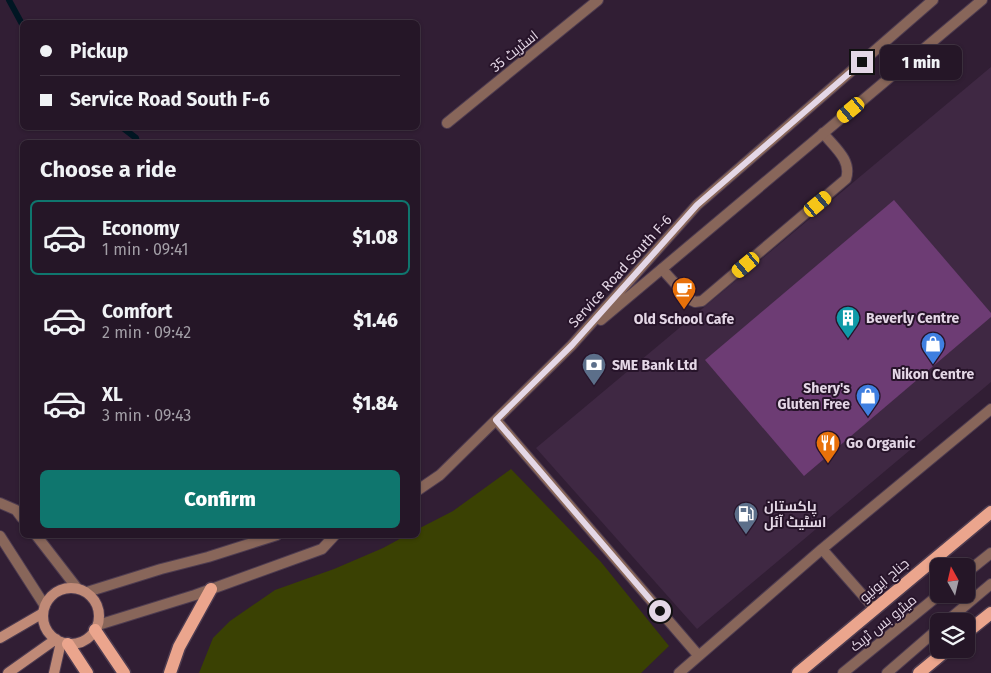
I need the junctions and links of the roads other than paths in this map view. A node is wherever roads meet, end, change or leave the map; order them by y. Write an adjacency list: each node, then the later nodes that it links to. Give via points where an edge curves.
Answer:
1 (598, 0): 4 (street, اسٹریٹ 35)
2 (933, 0): 7 (street, Service Road South F-6, via 697,205)
3 (982, 0): 5 (street, Service Road South F-6)
4 (447, 123)
5 (823, 133): 6 (street, Service Road South F-6); 6 (street, via 846,161 849,171 846,179 710,295 702,301 689,299)
6 (662, 269): 7 (street, Service Road South F-6)
7 (572, 345): 9 (street)
8 (991, 409): 18 (street)
9 (496, 420): 10 (street, via 440,475); 34 (street)
10 (420, 489)
11 (0, 503): 13 (street)
12 (991, 512): 25 (main road, جناح ایونیو)
13 (20, 515)
14 (0, 536): 26 (street)
15 (39, 538): 23 (street)
16 (268, 538): 23 (street)
17 (332, 538): 22 (street, via 322,549)
18 (822, 549): 25 (street); 34 (street)
19 (991, 553): 20 (street)
20 (975, 566)
21 (991, 584): 27 (street)
22 (212, 589): 30 (street); 40 (main road, via 179,647)
23 (82, 590): 26 (main road, via 67,588 58,591); 30 (main road, via 95,601 99,613)
24 (930, 602): 43 (street, میٹرو بس ٹریک)
25 (874, 608): 42 (main road, جناح ایونیو)
26 (44, 609): 32 (main road); 33 (main road, via 46,628)
27 (957, 613)
28 (991, 613): 29 (main road)
29 (975, 626)
30 (96, 628): 33 (main road, via 88,638 78,643); 39 (main road)
31 (930, 636): 44 (street)
32 (0, 638)
33 (62, 642): 36 (main road); 37 (main road); 38 (main road)
34 (698, 655): 41 (street)
35 (937, 658): 45 (main road)
36 (8, 673)
37 (54, 673)
38 (87, 673)
39 (124, 673)
40 (170, 673)
41 (679, 673)
42 (798, 673)
43 (843, 673)
44 (887, 673)
45 (919, 673)

